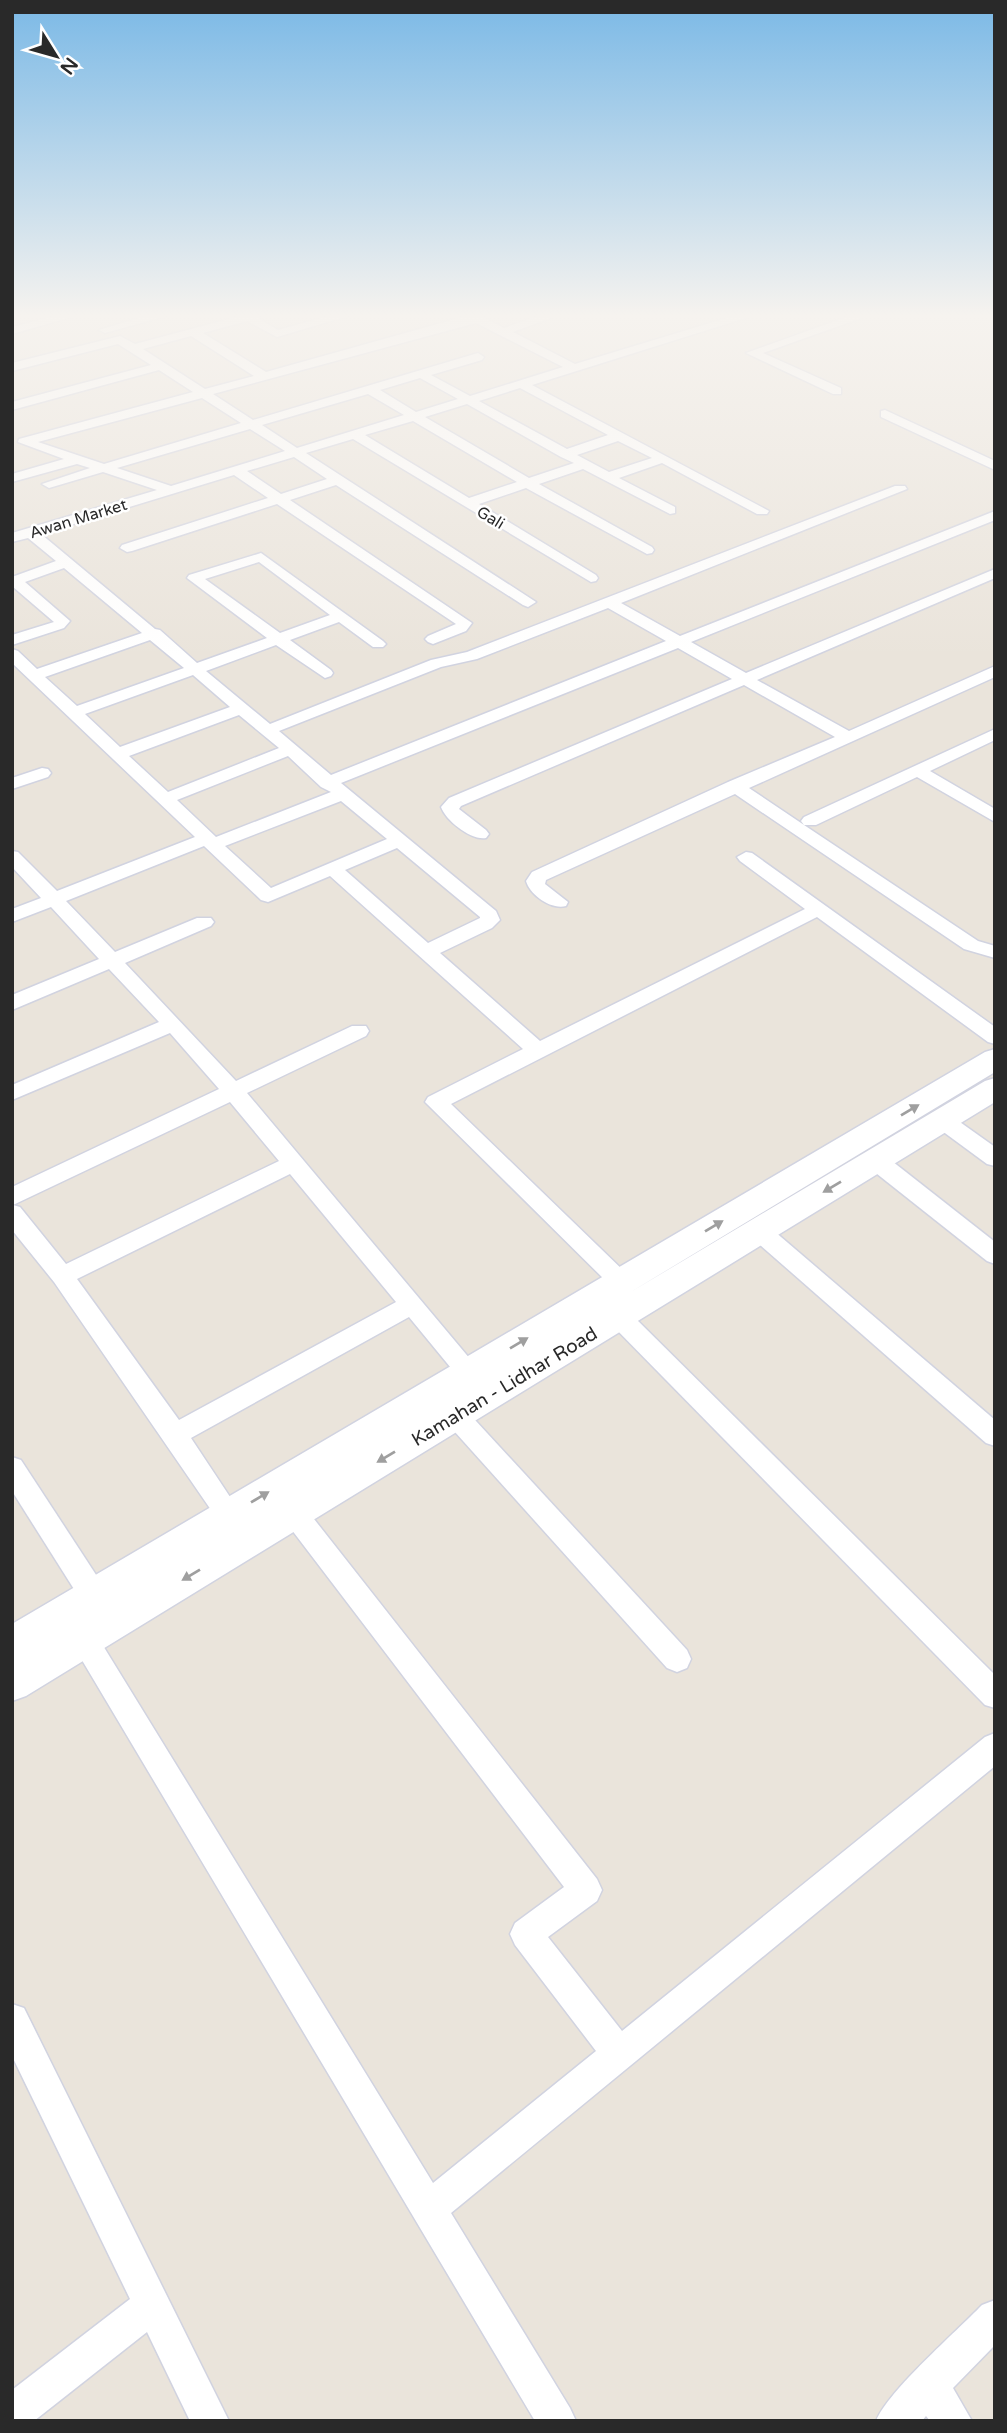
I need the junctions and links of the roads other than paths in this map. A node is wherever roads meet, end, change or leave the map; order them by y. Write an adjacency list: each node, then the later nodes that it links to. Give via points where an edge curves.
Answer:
1 (59, 430): 11 (street)
2 (236, 430): 18 (street)
3 (259, 430): 12 (street)
4 (368, 430): 9 (street, Awan Market)
5 (437, 430): 24 (street)
6 (521, 430): 13 (street)
7 (607, 430): 10 (street)
8 (918, 430): 17 (street)
9 (354, 434): 12 (street, Awan Market); 28 (street, Gali)
10 (619, 436): 13 (street); 14 (street)
11 (18, 440): 15 (street)
12 (295, 452): 19 (street, Awan Market); 22 (street)
13 (566, 454): 16 (street)
14 (662, 458): 20 (street); 30 (street)
15 (79, 459): 18 (street); 21 (street)
16 (585, 464): 20 (street); 24 (street)
17 (995, 466)
18 (103, 468): 23 (street); 26 (street)
19 (236, 470): 26 (street, Awan Market); 27 (street)
20 (608, 477): 29 (street)
21 (12, 478)
22 (337, 480): 27 (street); 40 (street)
23 (49, 484)
24 (528, 484): 28 (street); 35 (street)
25 (900, 489): 41 (street)
26 (171, 490): 32 (street, Awan Market)
27 (277, 498): 34 (street); 44 (street, via 464,623)
28 (469, 503): 38 (street, Gali)
29 (670, 510)
30 (762, 511)
31 (995, 515): 47 (street)
32 (30, 532): 33 (street, Awan Market); 36 (street)
33 (12, 538)
34 (127, 548)
35 (647, 550)
36 (67, 562): 39 (street); 43 (street)
37 (995, 573): 54 (street)
38 (591, 578)
39 (13, 580): 45 (street, via 62,621)
40 (528, 602)
41 (608, 602): 47 (street); 57 (street)
42 (342, 616): 46 (street); 46 (street, via 261,557 194,578); 48 (street)
43 (155, 633): 50 (street); 52 (street)
44 (433, 639)
45 (12, 640)
46 (276, 640): 50 (street); 53 (street)
47 (678, 642): 54 (street); 64 (street)
48 (379, 644)
49 (12, 654): 52 (street)
50 (194, 669): 55 (street); 56 (street)
51 (995, 671): 59 (street)
52 (25, 673): 56 (street)
53 (325, 673)
54 (745, 678): 59 (street); 71 (street, via 455,802 451,811)
55 (243, 708): 57 (street); 61 (street)
56 (74, 713): 61 (street)
57 (268, 730): 60 (street)
58 (995, 734): 62 (street)
59 (846, 736): 66 (street)
60 (289, 750): 64 (street); 68 (street)
61 (118, 754): 68 (street)
62 (918, 771): 69 (street); 70 (street)
63 (42, 773): 65 (street)
64 (327, 783): 67 (street)
65 (12, 784)
66 (734, 786): 79 (street, via 534,881); 85 (street, via 971,945)
67 (343, 794): 72 (street); 73 (street)
68 (165, 799): 72 (street)
69 (995, 817)
70 (810, 821)
71 (480, 834)
72 (210, 841): 77 (street); 78 (street)
73 (399, 841): 76 (street); 84 (street, via 489,915 490,920)
74 (12, 856): 78 (street)
75 (746, 857): 81 (street)
76 (333, 869): 77 (street); 84 (street)
77 (268, 896): 80 (street)
78 (52, 901): 82 (street); 86 (street)
79 (559, 902)
80 (250, 905)
81 (818, 909): 90 (street); 91 (street)
82 (12, 916)
83 (204, 922): 86 (street)
84 (426, 952): 91 (street)
85 (995, 952)
86 (113, 960): 87 (street); 88 (street)
87 (12, 1003)
88 (173, 1024): 94 (street); 95 (street)
89 (359, 1031): 94 (street)
90 (995, 1037)
91 (538, 1051): 105 (street, via 436,1102)
92 (995, 1059): 105 (main road, Kamahan - Lidhar Road, one-way to 92)
93 (995, 1088): 96 (main road, Kamahan - Lidhar Road)
94 (233, 1091): 99 (street); 100 (street)
95 (12, 1093)
96 (942, 1120): 97 (street); 98 (main road, Kamahan - Lidhar Road)
97 (995, 1158)
98 (875, 1160): 102 (main road, Kamahan - Lidhar Road, one-way to 102); 103 (street)
99 (294, 1163): 104 (street); 106 (street)
100 (12, 1197)
101 (12, 1213): 104 (street)
102 (759, 1231): 107 (main road, Kamahan - Lidhar Road); 111 (street)
103 (995, 1255)
104 (62, 1276): 110 (street)
105 (621, 1282): 108 (main road, Kamahan - Lidhar Road, one-way to 105)
106 (412, 1304): 108 (street); 110 (street)
107 (618, 1316): 109 (main road, Kamahan - Lidhar Road); 120 (street)
108 (469, 1372): 114 (main road, Kamahan - Lidhar Road, one-way to 108)
109 (455, 1415): 113 (main road, Kamahan - Lidhar Road, one-way to 113); 118 (street)
110 (175, 1435): 114 (street)
111 (995, 1435)
112 (12, 1468): 115 (street)
113 (294, 1513): 116 (main road, Kamahan - Lidhar Road, one-way to 116); 123 (street, via 586,1890 526,1934)
114 (229, 1516): 115 (main road, Kamahan - Lidhar Road)
115 (94, 1596): 117 (main road, Kamahan - Lidhar Road)
116 (84, 1640): 119 (main road, Kamahan - Lidhar Road); 124 (street)
117 (12, 1645)
118 (677, 1658)
119 (12, 1683)
120 (995, 1695)
121 (995, 1747): 123 (street)
122 (12, 2020): 125 (street)
123 (618, 2053): 124 (street)
124 (429, 2209): 130 (street)
125 (153, 2304): 128 (street); 129 (street)
126 (995, 2318): 127 (street)
127 (928, 2386): 131 (street); 132 (street)
128 (12, 2414)
129 (210, 2421)
130 (557, 2421)
131 (895, 2421)
132 (953, 2421)

